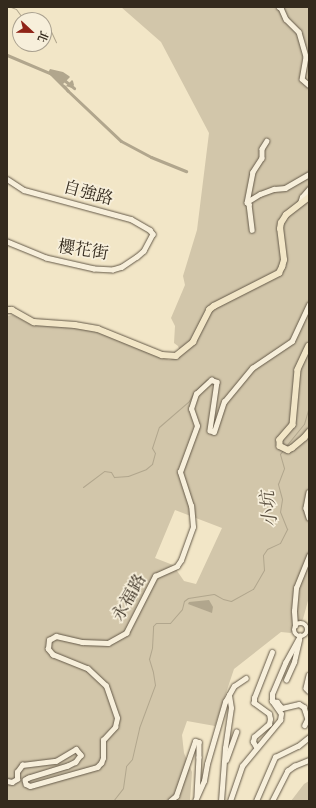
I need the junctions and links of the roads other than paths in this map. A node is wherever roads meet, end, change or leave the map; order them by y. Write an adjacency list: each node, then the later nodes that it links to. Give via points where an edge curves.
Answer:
1 (279, 7): 2 (street, via 286,19 299,32 306,57 302,79)
2 (309, 85)
3 (267, 141): 8 (street, via 262,149 262,158 253,172)
4 (309, 174): 8 (street, via 285,188 260,194)
5 (7, 179): 12 (street, 自強路, via 24,190 131,219 153,234)
6 (309, 189): 9 (street)
7 (309, 197): 9 (main road)
8 (247, 202): 10 (street)
9 (300, 203): 14 (main road, via 281,223 284,260 279,273 209,310 193,342 176,356 162,355 98,329 34,322 12,310)
10 (252, 230)
11 (7, 242): 12 (street, 櫻花街, via 46,259 104,270 113,270 130,263 144,251)
12 (148, 243)
13 (309, 305): 39 (street, 永福路, via 292,341 252,368 224,402 214,432 210,430 216,382 211,380 196,394 191,408 197,426 180,472 192,511 193,527 181,560 177,566 155,576 126,633 108,643 82,642 56,636 49,640 48,649 53,655 88,669 106,686 117,718 115,727 103,740 101,763 97,767 30,786 26,784 29,778 76,762 82,755 76,749 56,761 22,765 17,772 17,780)
14 (7, 310)
15 (309, 346): 17 (main road, via 298,370 293,424 280,440 280,446 288,450)
16 (309, 432): 17 (main road)
17 (307, 440)
18 (309, 492): 19 (street, via 306,508)
19 (309, 518)
20 (309, 555): 21 (street, via 296,588)
21 (294, 611): 22 (street); 23 (street)
22 (301, 623): 23 (street); 24 (street, via 305,624)
23 (295, 626): 25 (street, via 294,630)
24 (308, 630): 25 (street)
25 (298, 635): 29 (street, via 294,662); 32 (street)
26 (272, 652): 36 (street, via 254,698 254,703 269,714 270,719 269,724 254,737)
27 (309, 675): 30 (street, via 306,688)
28 (246, 678): 31 (street, via 234,686)
29 (286, 680)
30 (309, 691)
31 (229, 696): 38 (street, via 232,708 224,748); 40 (street, via 224,702 204,781)
32 (272, 701): 33 (street, via 277,702 282,708 299,704 304,707 308,718); 36 (street, via 281,714 280,720)
33 (305, 725)
34 (236, 732): 38 (street)
35 (309, 737): 45 (street, via 298,746 275,757)
36 (256, 747): 44 (street, via 242,766)
37 (309, 760): 46 (street, via 287,771)
38 (225, 761): 43 (street)
39 (7, 781)
40 (197, 796): 41 (street, via 199,742 195,741 176,796); 42 (street)
41 (170, 801)
42 (195, 801)
43 (221, 801)
44 (230, 801)
45 (256, 801)
46 (272, 801)

